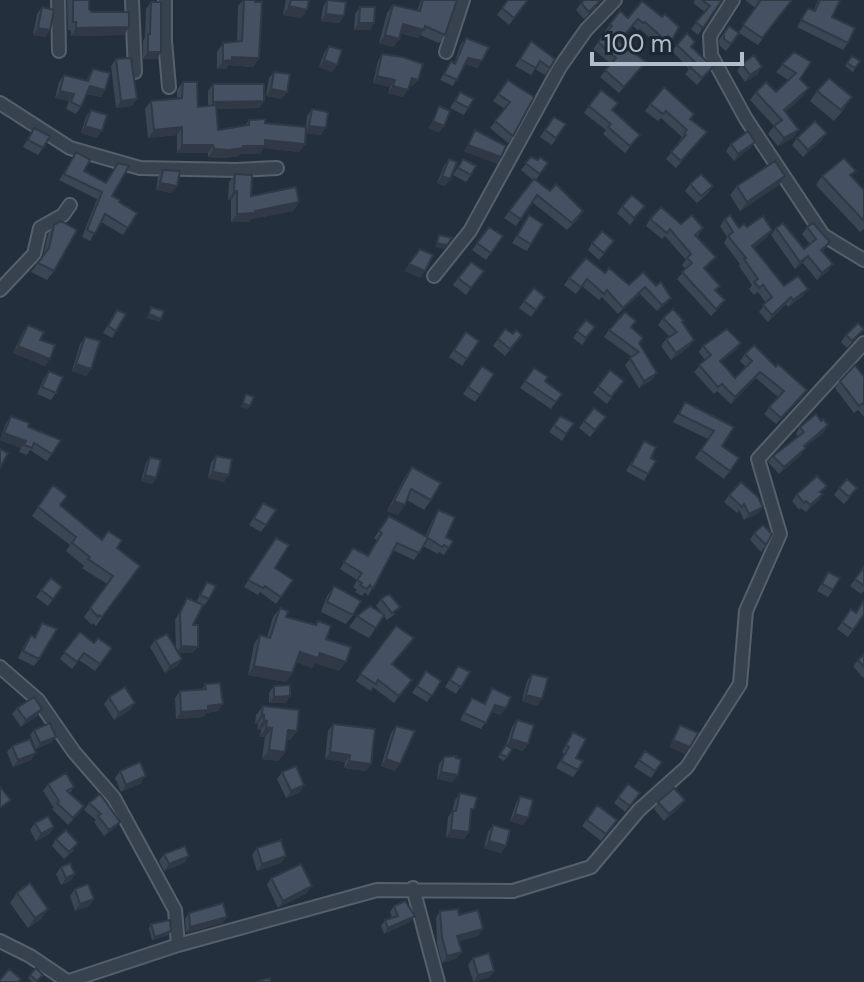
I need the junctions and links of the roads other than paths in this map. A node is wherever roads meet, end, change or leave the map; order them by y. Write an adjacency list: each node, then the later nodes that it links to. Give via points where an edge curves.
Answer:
1 (58, 0): 7 (street)
2 (132, 0): 9 (street)
3 (165, 0): 10 (street)
4 (463, 0): 8 (street)
5 (615, 0): 15 (street, via 560,67 470,231)
6 (733, 0): 14 (street, via 710,36 711,55 746,119 823,235)
7 (59, 51)
8 (446, 52)
9 (135, 72)
10 (169, 87)
11 (0, 103): 12 (street, via 70,148 140,168)
12 (277, 168)
13 (70, 205): 16 (street, via 40,228 34,254)
14 (864, 260)
15 (434, 276)
16 (0, 290)
17 (864, 343): 19 (street, via 758,459 780,534 746,611 740,684 687,767 639,810 591,867 513,891)
18 (0, 667): 21 (street, via 38,700 114,798 175,910)
19 (413, 888): 21 (street, via 377,890); 23 (street)
20 (0, 941): 22 (street)
21 (178, 945): 22 (street)
22 (66, 982)
23 (438, 982)

